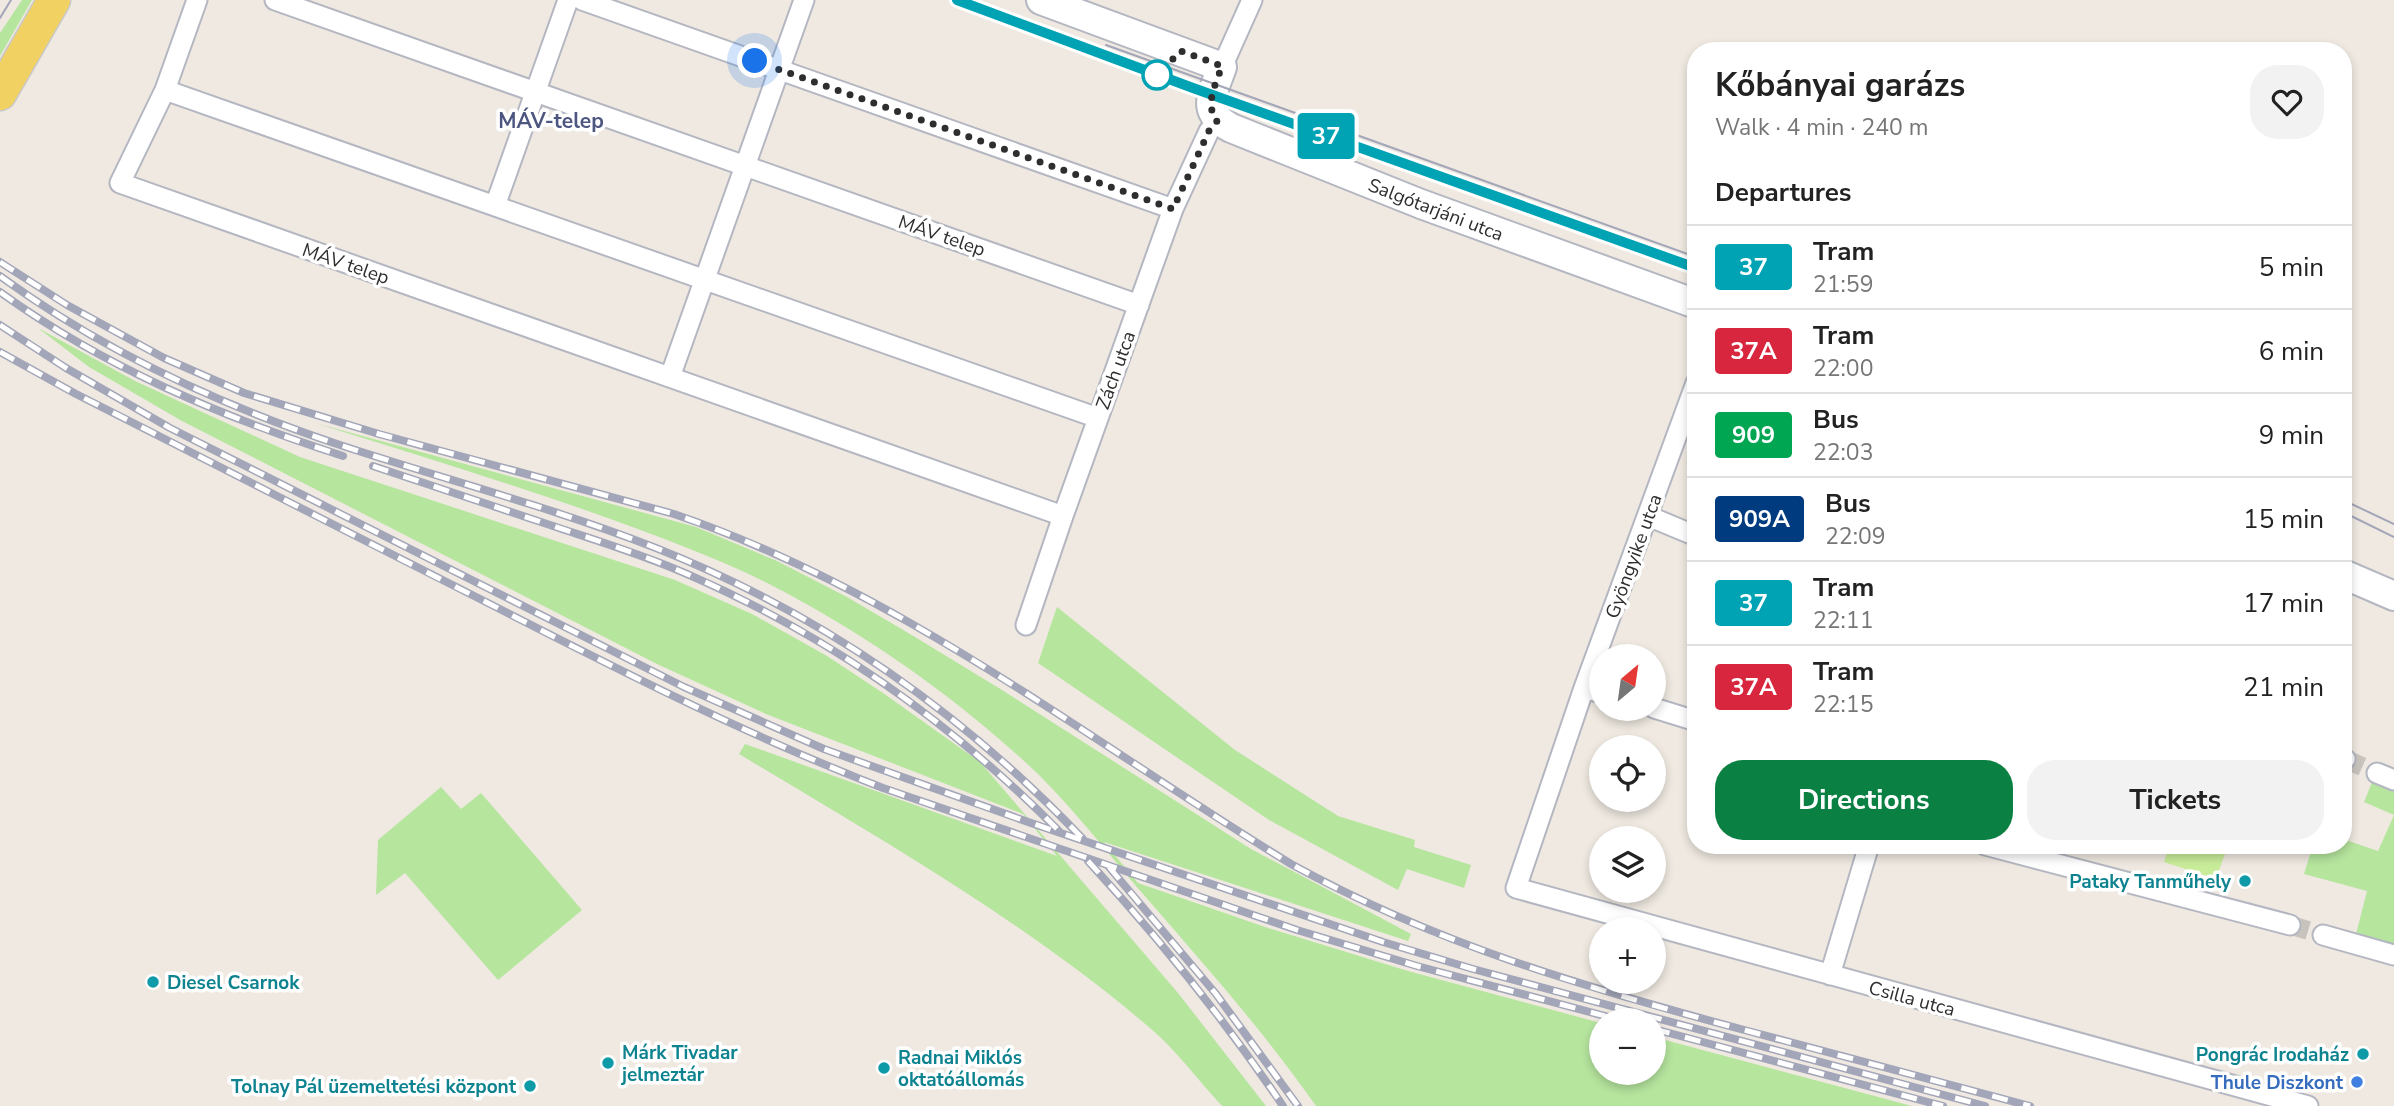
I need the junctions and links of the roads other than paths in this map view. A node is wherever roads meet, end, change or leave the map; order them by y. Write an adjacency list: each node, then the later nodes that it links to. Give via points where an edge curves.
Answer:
1 (54, 0): 13 (main road)
2 (197, 0): 11 (street, MÁV telep)
3 (275, 0): 12 (street, MÁV telep)
4 (568, 0): 12 (street)
5 (582, 0): 10 (street)
6 (804, 0): 10 (street)
7 (1041, 0): 9 (street)
8 (1246, 3): 9 (street)
9 (1222, 66): 14 (street, via 1211,101)
10 (780, 70): 15 (street); 17 (street)
11 (165, 90): 16 (street); 21 (street, MÁV telep, via 120,183)
12 (536, 92): 15 (street, MÁV telep); 16 (street)
13 (0, 94)
14 (1217, 121): 17 (street, Zách utca); 19 (street, Salgótarjáni utca, via 1421,204)
15 (746, 166): 18 (street); 20 (street, MÁV telep)
16 (495, 206): 18 (street)
17 (1173, 209): 20 (street, Zách utca)
18 (705, 280): 21 (street); 23 (street)
19 (1687, 301)
20 (1139, 305): 23 (street, Zách utca)
21 (670, 377): 24 (street, MÁV telep)
22 (1687, 408): 25 (street, Gyöngyike utca)
23 (1098, 418): 24 (street, Zách utca)
24 (1063, 516): 29 (street, Zách utca)
25 (1648, 516): 26 (street); 30 (street, Gyöngyike utca)
26 (1687, 532)
27 (2352, 578): 28 (street)
28 (2394, 596)
29 (1026, 625)
30 (1607, 644)
31 (1589, 698): 36 (street, Gyöngyike utca)
32 (1666, 712): 33 (street)
33 (1687, 718)
34 (1866, 854): 40 (street)
35 (2019, 854): 37 (street)
36 (1516, 888): 40 (street, Csilla utca)
37 (2290, 925)
38 (2323, 934): 39 (street)
39 (2394, 955)
40 (1830, 975): 41 (street, Csilla utca)
41 (2308, 1106)

